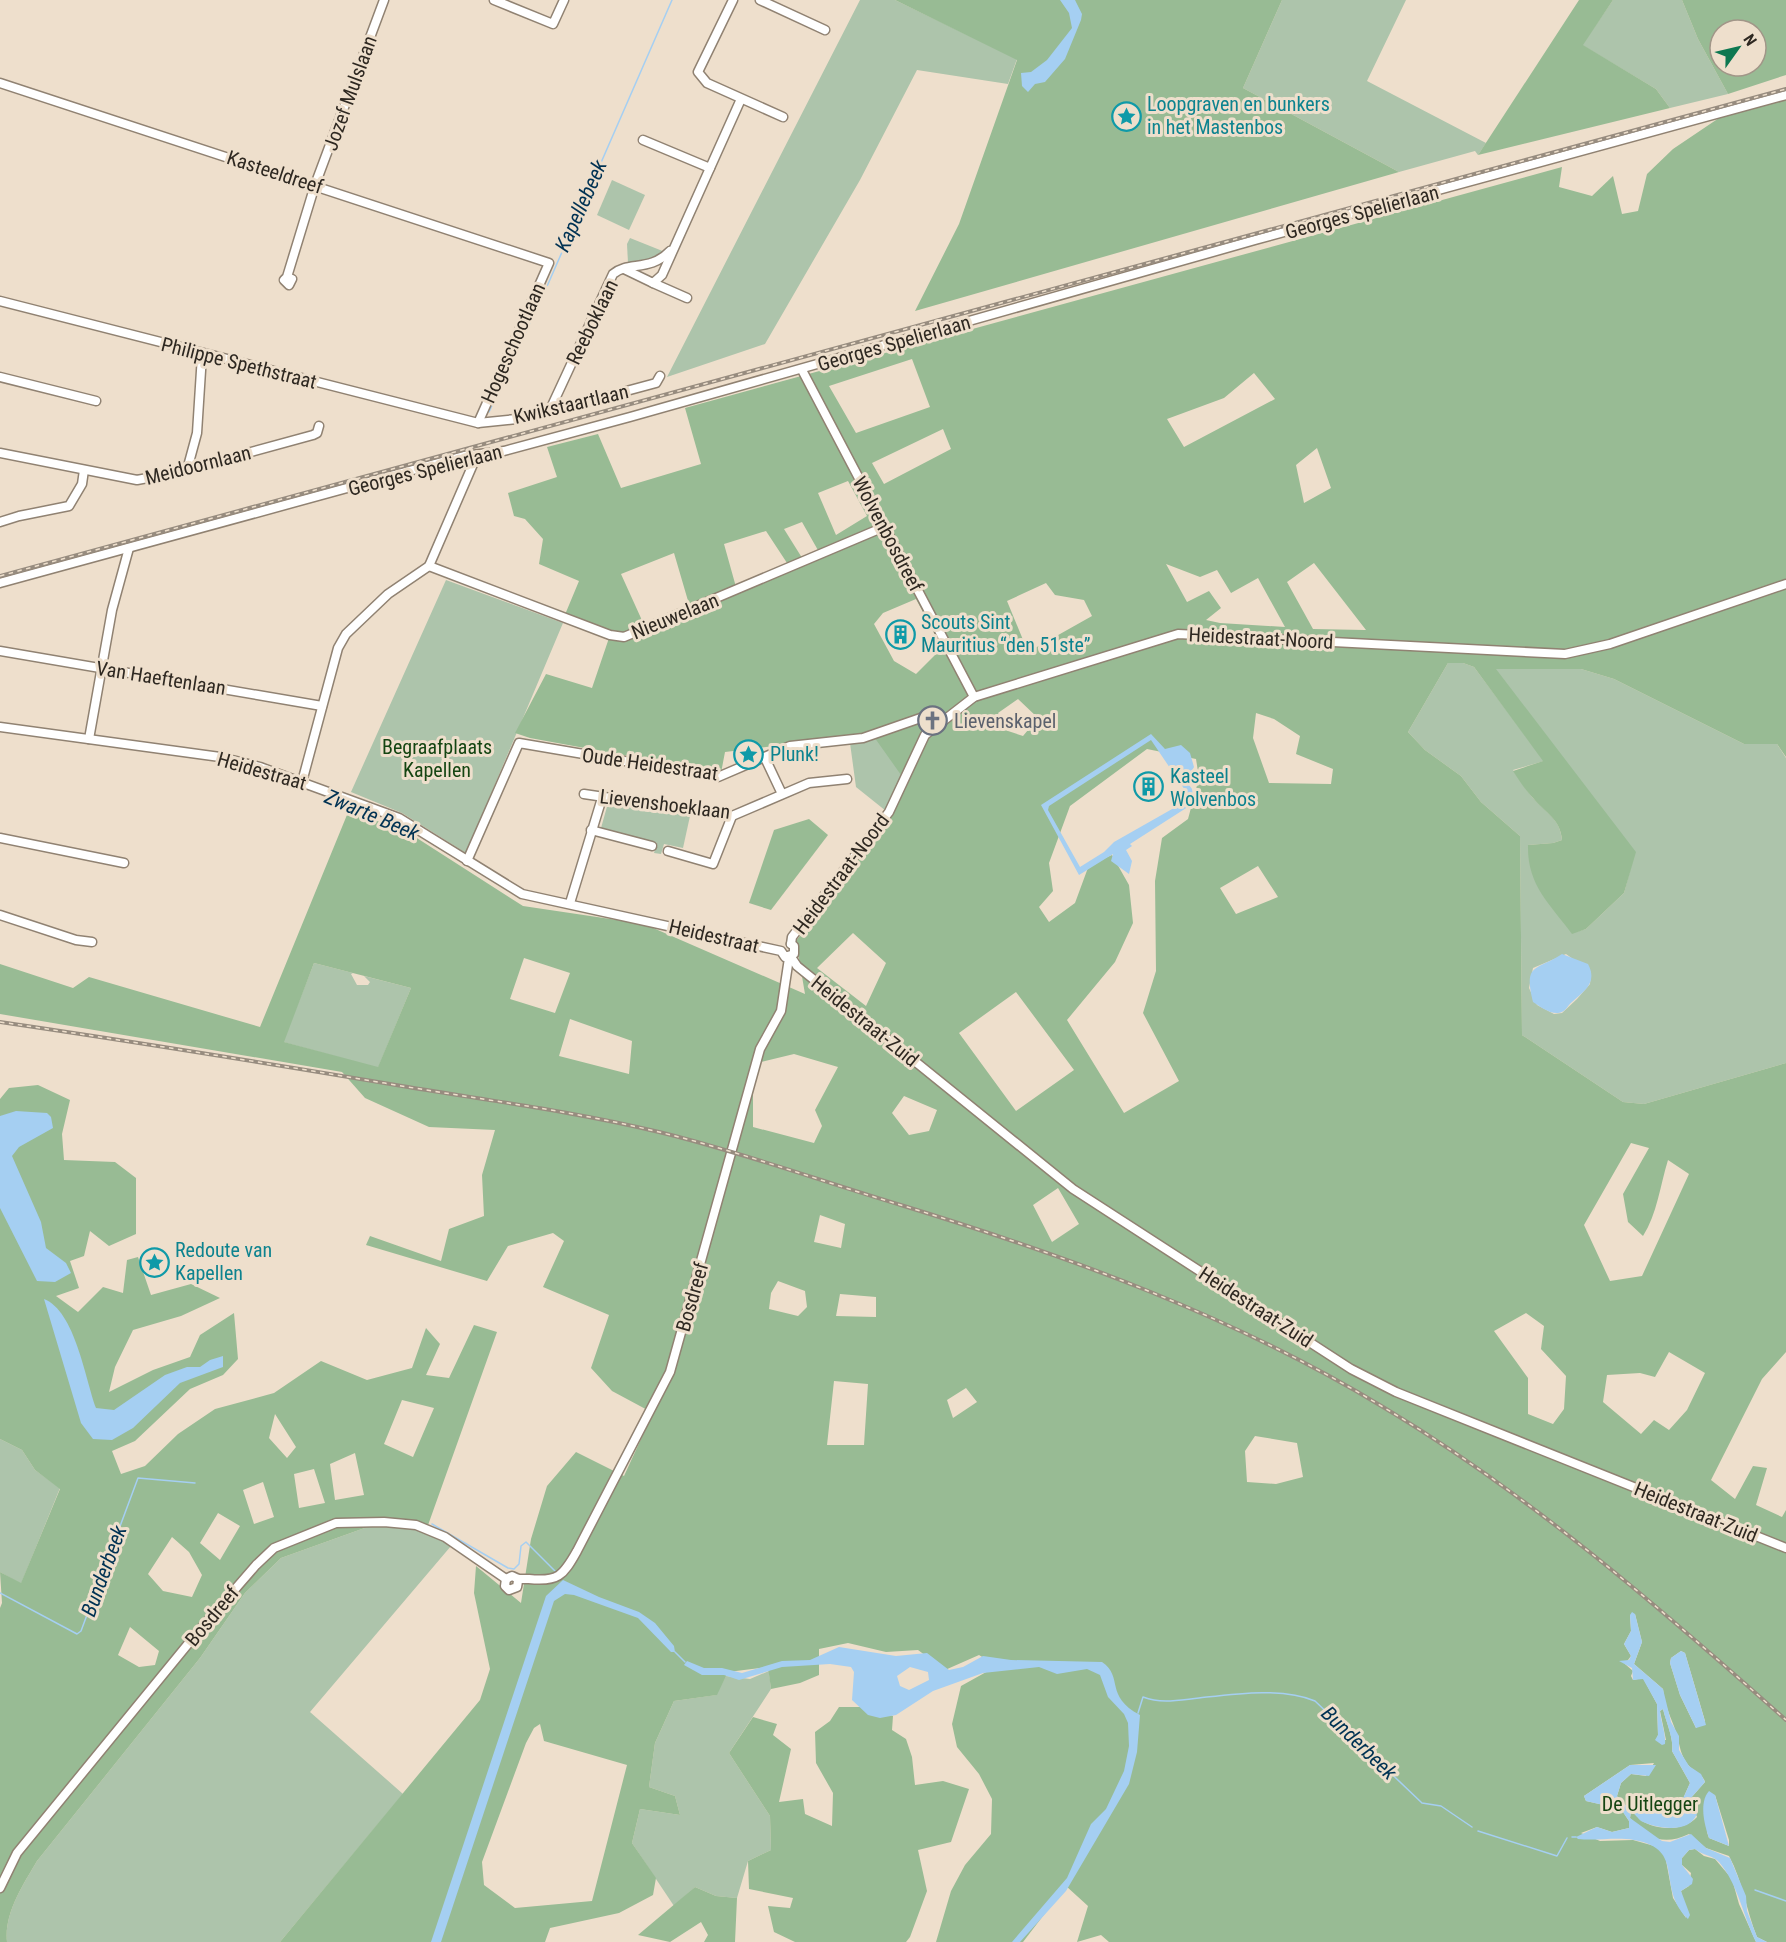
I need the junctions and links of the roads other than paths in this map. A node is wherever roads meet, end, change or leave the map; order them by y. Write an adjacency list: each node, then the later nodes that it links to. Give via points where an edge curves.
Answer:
1 (384, 0): 13 (street, Jozef Mulslaan)
2 (494, 0): 3 (street, via 553,24)
3 (564, 0)
4 (733, 0): 9 (street, via 698,72 707,83)
5 (760, 0): 6 (street)
6 (825, 30)
7 (0, 83): 13 (street, Kasteeldreef)
8 (1786, 95): 22 (street, Georges Spelierlaan, via 1255,240)
9 (741, 99): 10 (street); 12 (street, Reeboklaan)
10 (783, 117)
11 (642, 140): 12 (street)
12 (710, 168): 14 (street, Reeboklaan)
13 (315, 185): 15 (street, Kasteeldreef); 17 (street, Jozef Mulslaan)
14 (674, 247): 16 (street, Reeboklaan, via 662,260 649,266); 18 (street, Reeboklaan, via 662,275)
15 (549, 263): 27 (street, Hogeschootlaan)
16 (624, 269): 18 (street, Reeboklaan); 26 (street, Reeboklaan, via 614,274)
17 (287, 277)
18 (653, 283): 19 (street, Reeboklaan)
19 (687, 298)
20 (0, 301): 21 (street, Philippe Spethstraat)
21 (202, 355): 27 (street, Philippe Spethstraat); 32 (street, via 197,433)
22 (802, 370): 30 (street, Georges Spelierlaan); 34 (street, Wolvenbosdreef)
23 (660, 376): 26 (street, Kwikstaartlaan, via 656,383)
24 (0, 377): 25 (street)
25 (96, 402)
26 (549, 412): 27 (street, Kwikstaartlaan)
27 (478, 423)
28 (319, 426): 32 (street, Meidoornlaan, via 313,435)
29 (0, 453): 31 (street, Meidoornlaan)
30 (477, 455): 35 (street, Georges Spelierlaan); 36 (street)
31 (84, 470): 32 (street, Meidoornlaan, via 137,480); 33 (street, via 82,483 69,506)
32 (187, 470)
33 (0, 522)
34 (884, 527): 36 (street, Nieuwelaan, via 624,637); 41 (street, Wolvenbosdreef)
35 (129, 548): 37 (street, Georges Spelierlaan); 40 (street, via 112,610)
36 (429, 566): 42 (street, via 387,594 346,634 338,648)
37 (0, 583)
38 (1786, 584): 41 (street, Heidestraat-Noord, via 1610,644 1565,654 1178,634)
39 (0, 651): 40 (street, Van Haeftenlaan)
40 (102, 669): 42 (street, Van Haeftenlaan); 45 (street)
41 (974, 698): 62 (street, Heidestraat-Noord, via 925,735 889,812)
42 (322, 706): 48 (street)
43 (935, 713): 46 (street, Oude Heidestraat, via 863,738 790,747)
44 (0, 726): 45 (street, Heidestraat)
45 (89, 738): 48 (street, Heidestraat, via 220,757)
46 (765, 758): 50 (street); 57 (street, Oude Heidestraat, via 718,777 519,743)
47 (848, 779): 50 (street, Lievenshoeklaan, via 809,783)
48 (302, 782): 57 (street, Heidestraat, via 399,818)
49 (584, 794): 51 (street, Lievenshoeklaan)
50 (782, 794): 52 (street, Lievenshoeklaan)
51 (602, 798): 52 (street, Lievenshoeklaan); 53 (street)
52 (732, 816): 56 (street, via 713,864)
53 (591, 830): 55 (street); 59 (street)
54 (0, 838): 58 (street)
55 (652, 846)
56 (668, 851)
57 (467, 861): 59 (street, Heidestraat, via 522,894)
58 (124, 863)
59 (570, 903): 63 (street, Heidestraat)
60 (0, 915): 61 (street)
61 (92, 942)
62 (790, 944): 63 (street, Heidestraat); 64 (street, via 795,950)
63 (781, 951): 64 (street, Heidestraat)
64 (790, 958): 65 (street, Heidestraat-Zuid, via 1073,1189 1351,1369 1396,1392); 66 (street, Bosdreef, via 781,1011 760,1049 665,1385 571,1563 557,1578 518,1581 515,1589 509,1590 506,1579 446,1537 416,1525 384,1522 336,1523 274,1548 197,1633 17,1853)
65 (1786, 1548)
66 (0, 1887)

